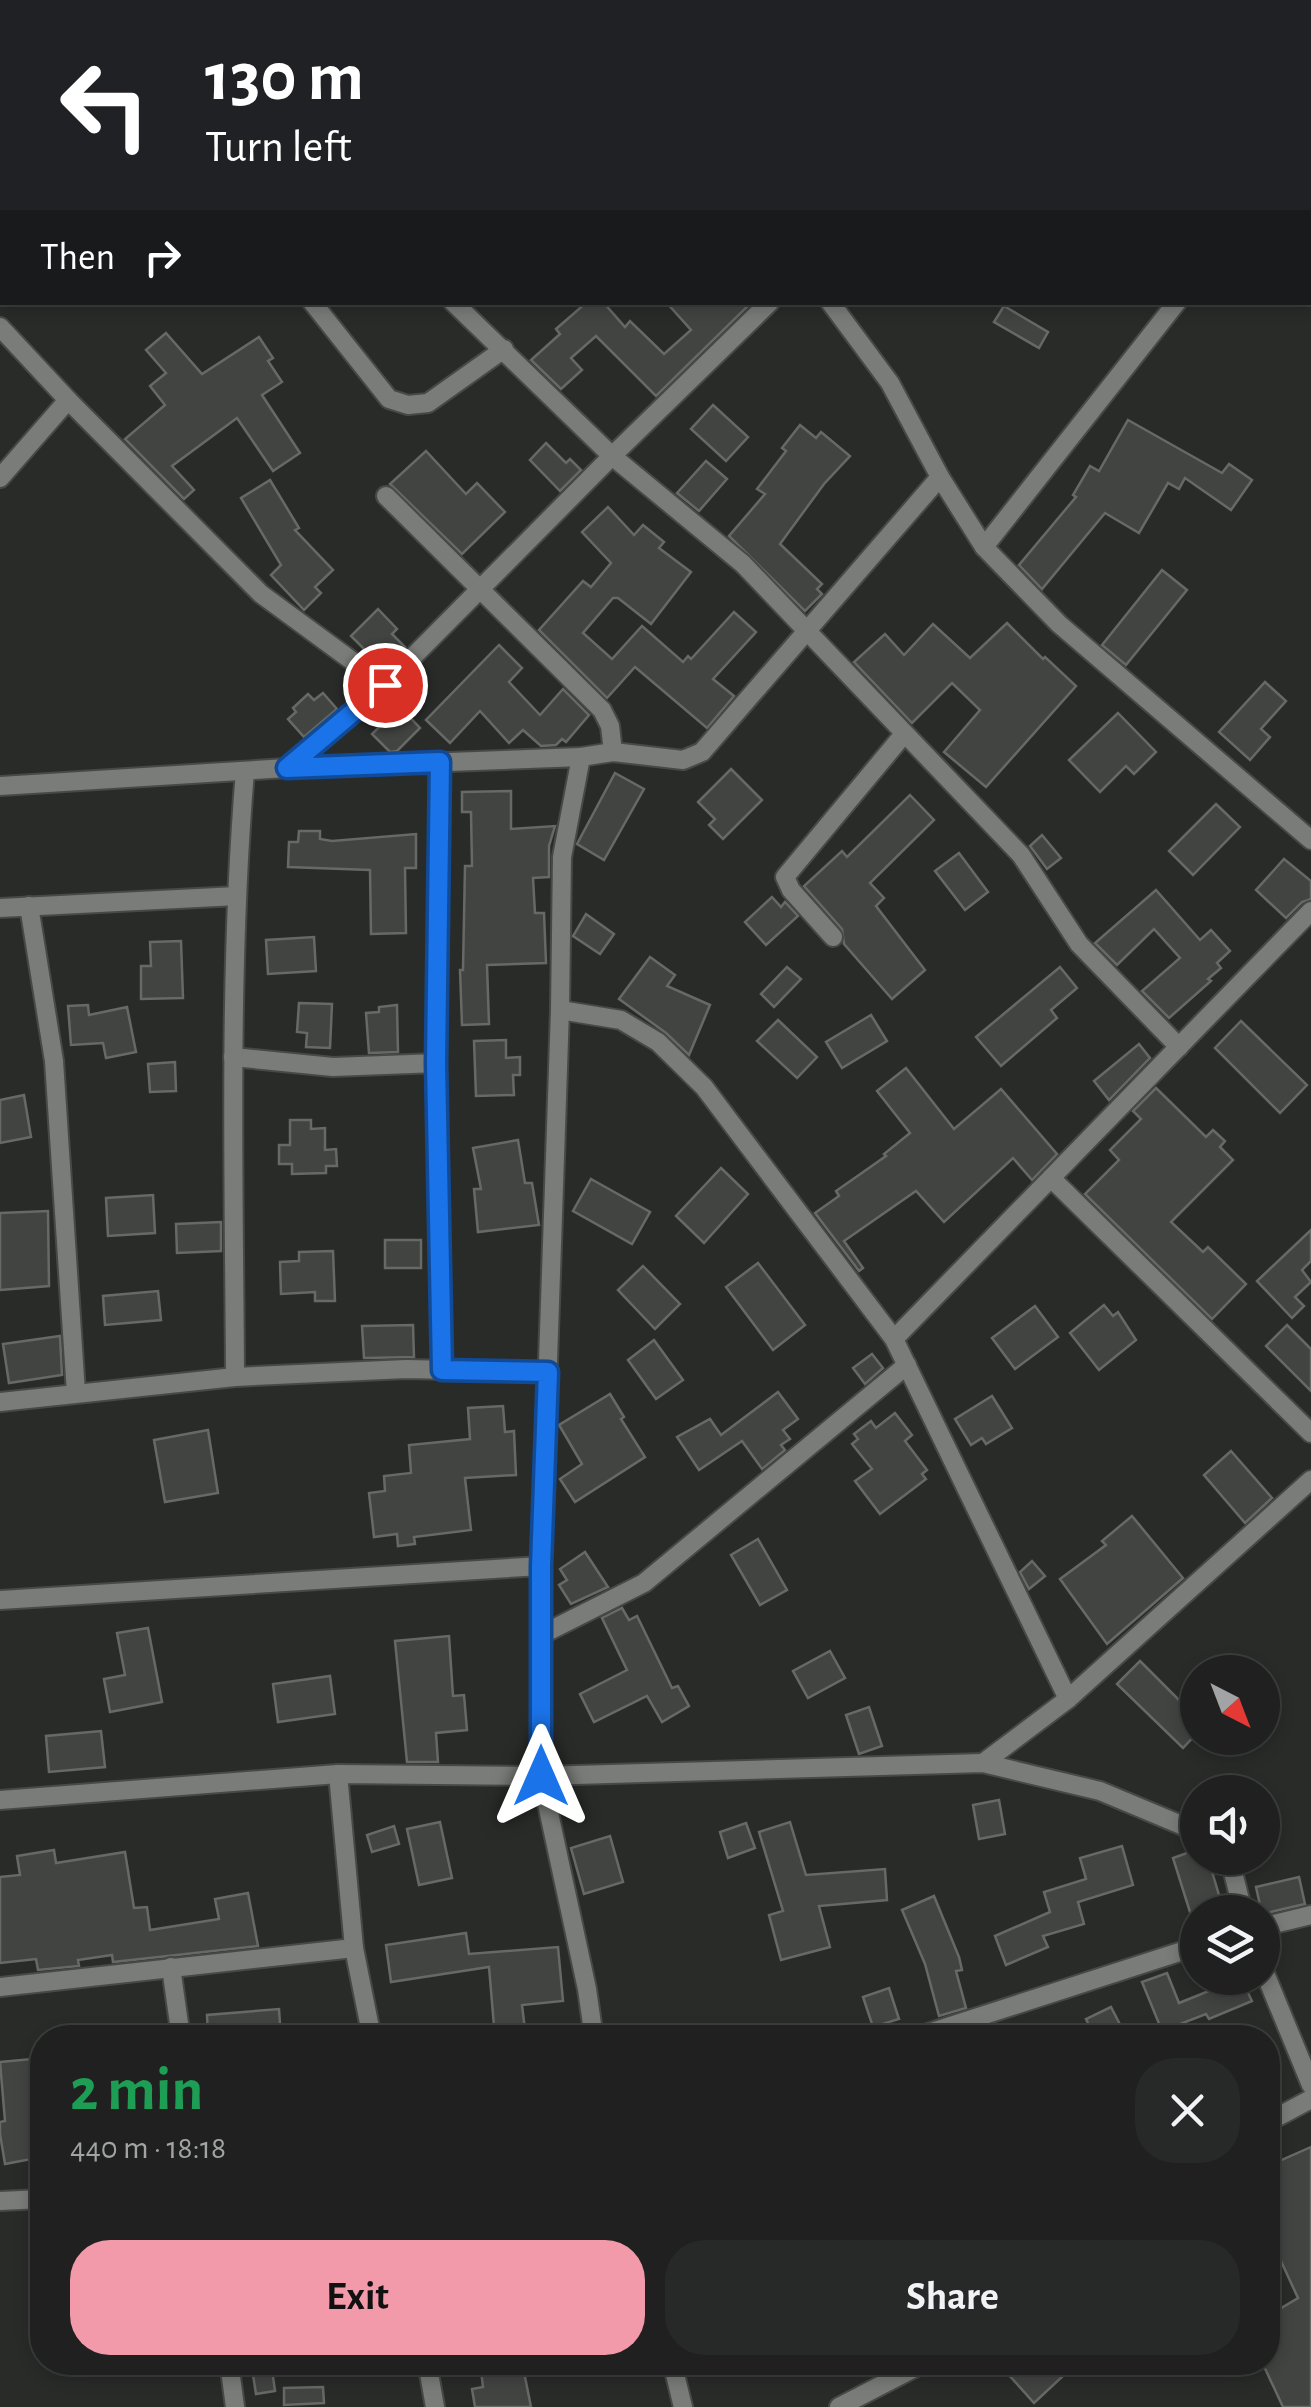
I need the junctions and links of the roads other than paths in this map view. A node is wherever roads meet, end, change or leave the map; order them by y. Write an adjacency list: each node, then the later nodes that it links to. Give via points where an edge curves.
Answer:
1 (314, 305): 7 (street, via 389,398 408,405 428,403)
2 (456, 305): 7 (street)
3 (767, 305): 9 (street)
4 (832, 305): 11 (street, via 890,383)
5 (1174, 305): 13 (street)
6 (0, 327): 8 (street)
7 (504, 349): 9 (street)
8 (68, 400): 10 (street); 16 (street, via 261,594)
9 (612, 456): 14 (street); 15 (street, via 743,564)
10 (0, 478)
11 (940, 478): 13 (street); 15 (street)
12 (386, 496): 14 (street)
13 (984, 546): 24 (street, via 1059,624)
14 (480, 589): 16 (street); 18 (street, via 602,710)
15 (806, 630): 17 (street); 18 (street, via 702,752 683,760)
16 (385, 685): 21 (street)
17 (904, 734): 29 (street, via 785,877); 31 (street, via 1021,855 1079,944)
18 (613, 752): 19 (street)
19 (581, 757): 20 (street); 30 (street, via 562,857)
20 (440, 762): 21 (street); 33 (street)
21 (287, 768): 22 (street)
22 (245, 771): 23 (street); 25 (street)
23 (0, 786)
24 (1311, 840)
25 (236, 896): 26 (street); 32 (street)
26 (29, 906): 27 (street); 40 (street, via 54,1061)
27 (0, 908)
28 (1311, 911): 31 (street)
29 (833, 938)
30 (560, 1010): 35 (street, via 622,1020 658,1042 704,1087); 38 (street)
31 (1178, 1047): 34 (street)
32 (232, 1057): 33 (street, via 332,1067); 39 (street)
33 (436, 1063): 37 (street)
34 (1051, 1178): 35 (street); 42 (street)
35 (894, 1339): 36 (street)
36 (907, 1364): 46 (street, via 644,1583); 47 (street)
37 (442, 1370): 38 (street); 39 (street)
38 (548, 1372): 44 (street)
39 (235, 1377): 40 (street)
40 (76, 1393): 41 (street)
41 (0, 1402)
42 (1311, 1434)
43 (1311, 1480): 47 (street)
44 (541, 1566): 45 (street); 46 (street)
45 (0, 1600)
46 (541, 1635): 50 (street)
47 (1068, 1699): 48 (street)
48 (982, 1763): 50 (street); 52 (street, via 1100,1791)
49 (338, 1774): 50 (street); 51 (street); 55 (street)
50 (541, 1776): 62 (street)
51 (0, 1800)
52 (1180, 1824)
53 (1311, 1916): 54 (street)
54 (1280, 1923)
55 (354, 1948): 57 (street); 61 (street)
56 (1180, 1952): 63 (street)
57 (170, 1968): 58 (street); 60 (street)
58 (0, 1987)
59 (1274, 1995): 64 (street)
60 (179, 2025)
61 (369, 2025)
62 (592, 2025)
63 (953, 2025)
64 (1311, 2084)
65 (1311, 2099): 66 (street)
66 (1280, 2116)
67 (30, 2200): 68 (street)
68 (0, 2201)
69 (230, 2375): 73 (street)
70 (429, 2375): 74 (street)
71 (675, 2375): 75 (street)
72 (901, 2375): 76 (street)
73 (235, 2407)
74 (435, 2407)
75 (682, 2407)
76 (839, 2407)

